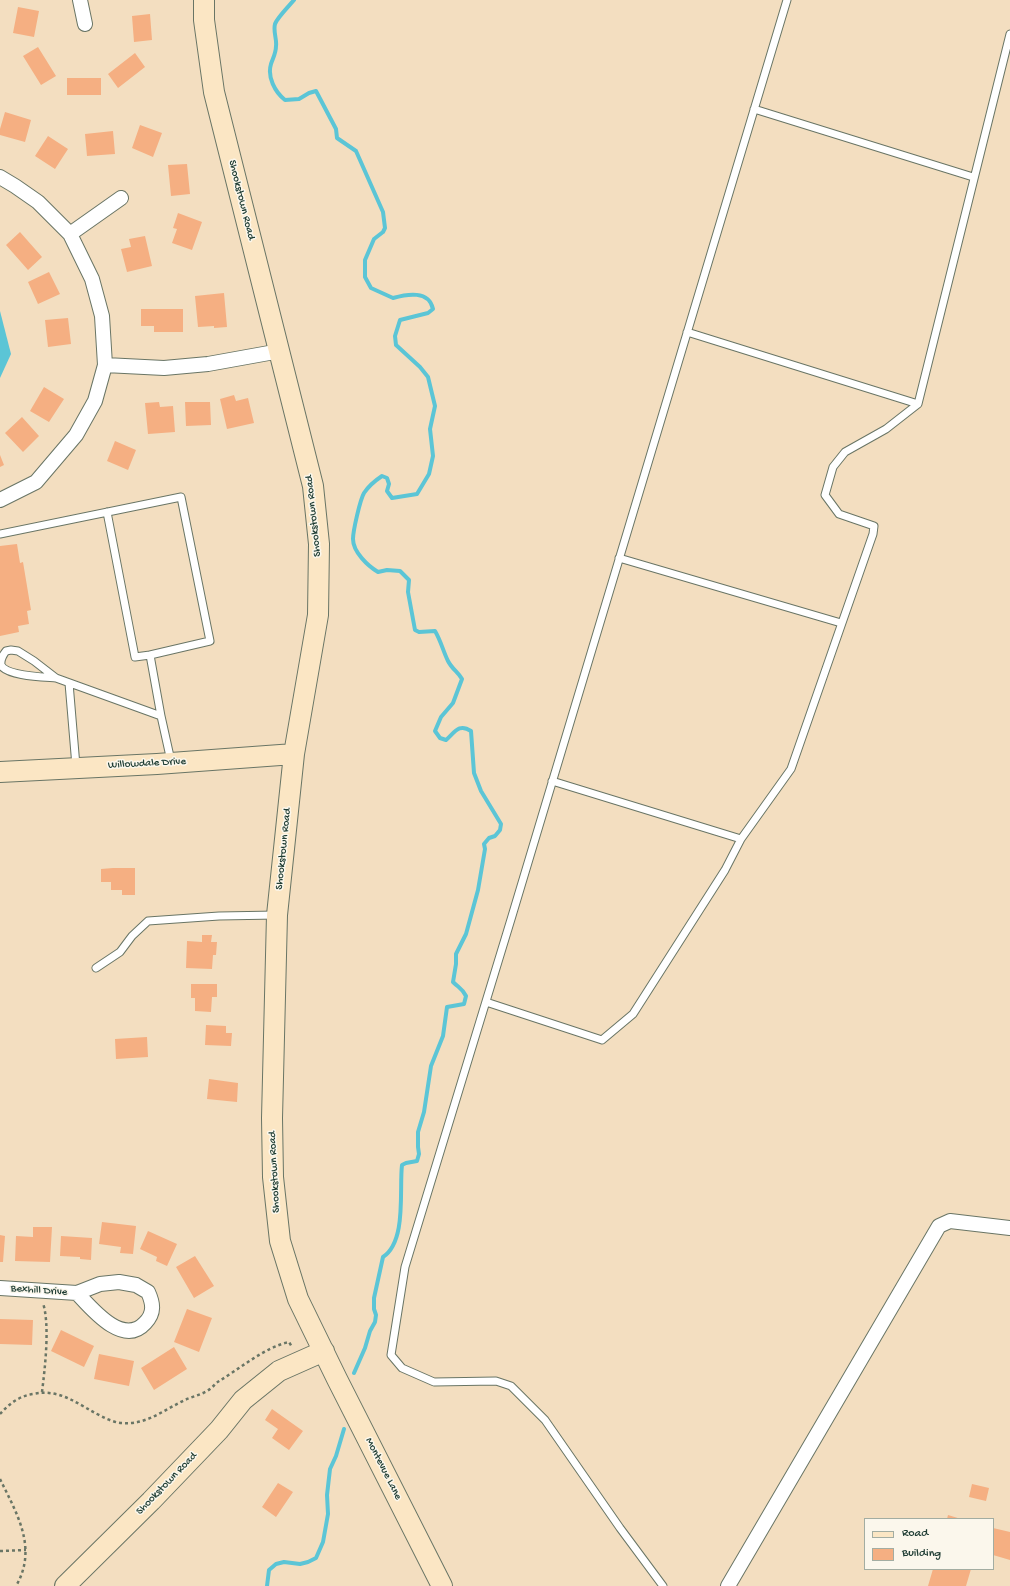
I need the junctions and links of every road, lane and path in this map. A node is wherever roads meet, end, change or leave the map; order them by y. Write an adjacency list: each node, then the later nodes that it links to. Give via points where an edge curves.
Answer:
1 (80, 0): 4 (street)
2 (204, 0): 12 (street, Shookstown Road, via 204,20 214,92)
3 (787, 0): 6 (lane)
4 (85, 24)
5 (1010, 34): 7 (lane)
6 (754, 109): 7 (lane); 11 (lane)
7 (973, 177): 14 (lane)
8 (0, 178): 10 (street, via 38,202)
9 (121, 198): 10 (street)
10 (70, 234): 13 (street, via 92,279 102,316)
11 (686, 332): 14 (lane); 18 (lane)
12 (280, 351): 13 (street, via 200,365 164,368); 25 (street, Shookstown Road, via 313,486 319,544 318,615)
13 (105, 365): 15 (street, via 95,402 76,435 36,482)
14 (918, 404): 19 (lane, via 886,429 845,452 833,467 825,495 839,514 874,526 874,534)
15 (0, 500)
16 (107, 512): 17 (lane); 20 (lane, via 135,657); 20 (lane, via 181,497 210,641)
17 (0, 534)
18 (619, 558): 19 (lane); 29 (lane)
19 (841, 623): 30 (lane, via 791,768)
20 (150, 655): 24 (lane)
21 (2, 669): 22 (lane); 22 (lane, via 1,658 6,650 18,651)
22 (56, 678): 23 (lane)
23 (69, 683): 24 (lane); 27 (lane)
24 (161, 716): 26 (lane)
25 (294, 754): 26 (street, Willowdale Drive); 31 (street, Shookstown Road)
26 (172, 763): 27 (street, Willowdale Drive)
27 (76, 768): 28 (street, Willowdale Drive)
28 (0, 772)
29 (552, 781): 30 (lane); 33 (lane)
30 (741, 839): 33 (lane, via 725,870 633,1014 602,1040)
31 (277, 915): 32 (lane, via 148,921 120,952); 38 (street, Shookstown Road, via 272,1118 273,1177 280,1242 298,1299)
32 (96, 968)
33 (486, 1002): 48 (lane, via 405,1267 391,1355 402,1368 434,1382 496,1381 511,1386 545,1420)
34 (1010, 1228): 49 (street, via 950,1221 939,1226)
35 (0, 1288): 36 (street, Bexhill Drive)
36 (39, 1291): 37 (street, Bexhill Drive); 40 (path, via 46,1313)
37 (78, 1293): 37 (street, Bexhill Drive, via 100,1318 116,1328 130,1331 141,1327 149,1319 153,1305 148,1292 136,1284 100,1284)
38 (324, 1351): 39 (street, Shookstown Road); 47 (street, Montevue Lane)
39 (301, 1361): 40 (path, via 289,1342 280,1344 216,1383 211,1390 182,1401 143,1422 122,1424 69,1398); 46 (street, Shookstown Road, via 279,1371 244,1400 151,1501)
40 (42, 1392): 41 (path, via 26,1395 8,1404)
41 (0, 1414)
42 (0, 1478): 43 (path, via 24,1533)
43 (26, 1550): 44 (path); 45 (path, via 21,1577)
44 (0, 1551)
45 (16, 1586)
46 (65, 1586)
47 (442, 1586)
48 (663, 1586)
49 (728, 1586)

